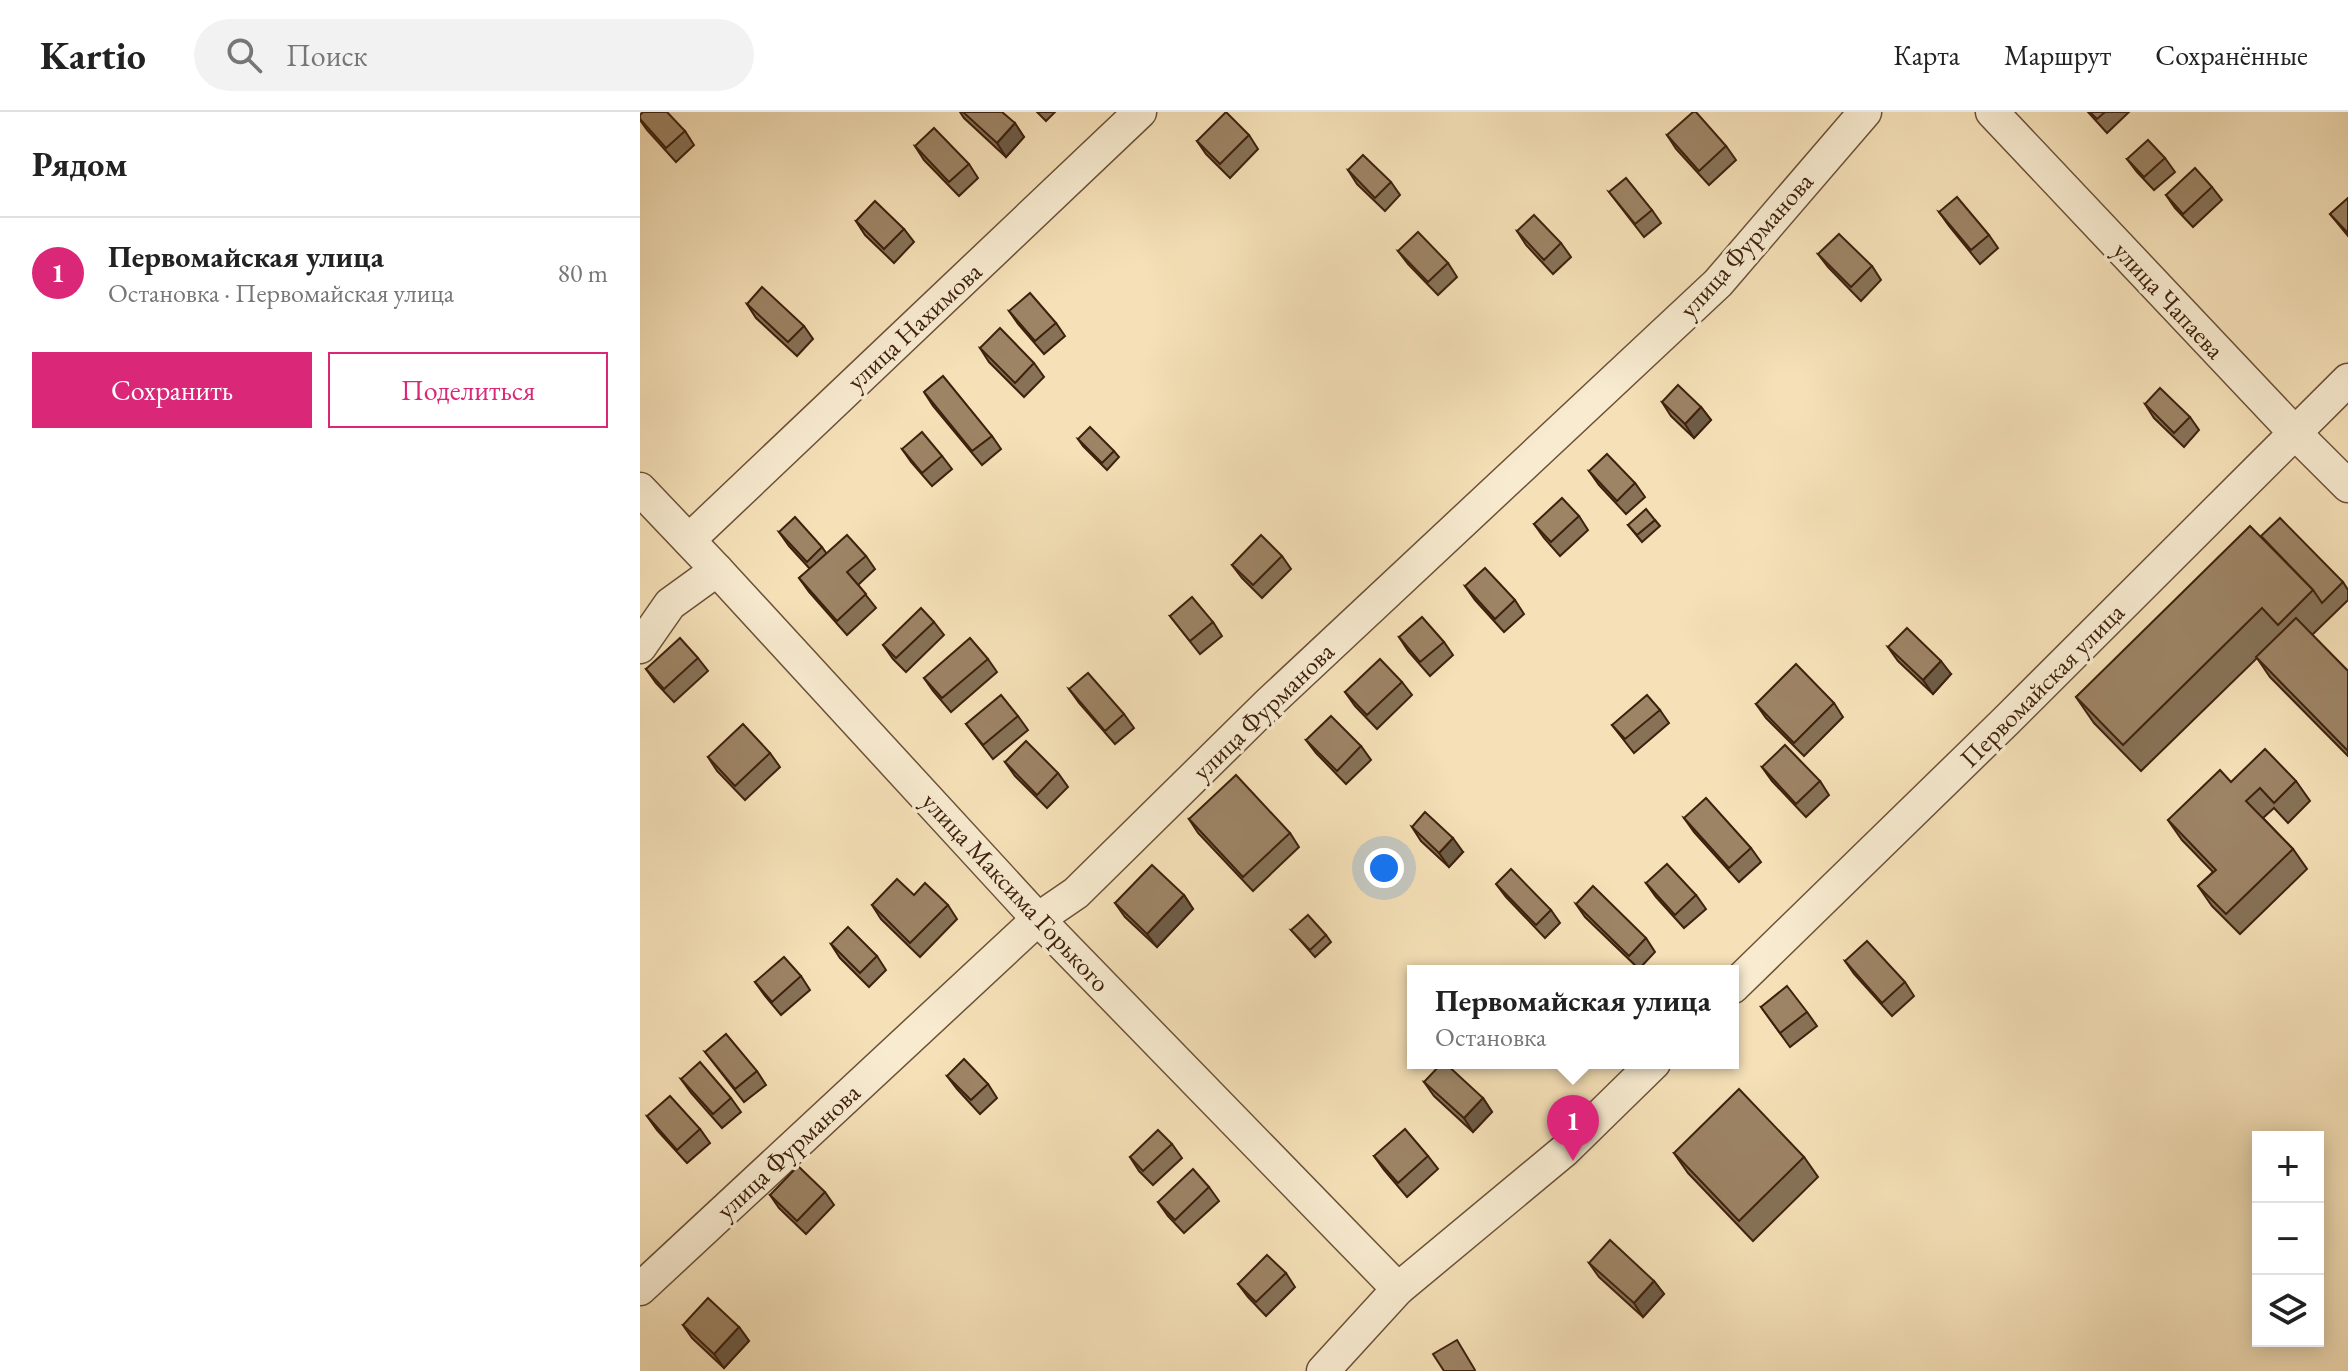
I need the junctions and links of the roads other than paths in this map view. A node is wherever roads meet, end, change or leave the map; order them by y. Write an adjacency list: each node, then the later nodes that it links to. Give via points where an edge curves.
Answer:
1 (1140, 112): 8 (street, улица Нахимова)
2 (1865, 112): 11 (street, улица Фурманова, via 1718,283 1269,703 1076,893)
3 (1992, 112): 5 (street, улица Чапаева)
4 (2348, 380): 5 (street, Первомайская улица)
5 (2296, 434): 6 (street, улица Чапаева); 12 (street, Первомайская улица)
6 (2348, 486)
7 (640, 489): 8 (street, улица Максима Горького)
8 (689, 540): 9 (street, улица Максима Горького)
9 (717, 570): 10 (street, via 670,604); 11 (street, улица Максима Горького)
10 (640, 647)
11 (1038, 919): 14 (street, улица Фурманова); 15 (street, улица Максима Горького)
12 (1739, 981)
13 (1648, 1069): 15 (street, via 1564,1151)
14 (640, 1289)
15 (1398, 1289): 16 (street)
16 (1323, 1371)

